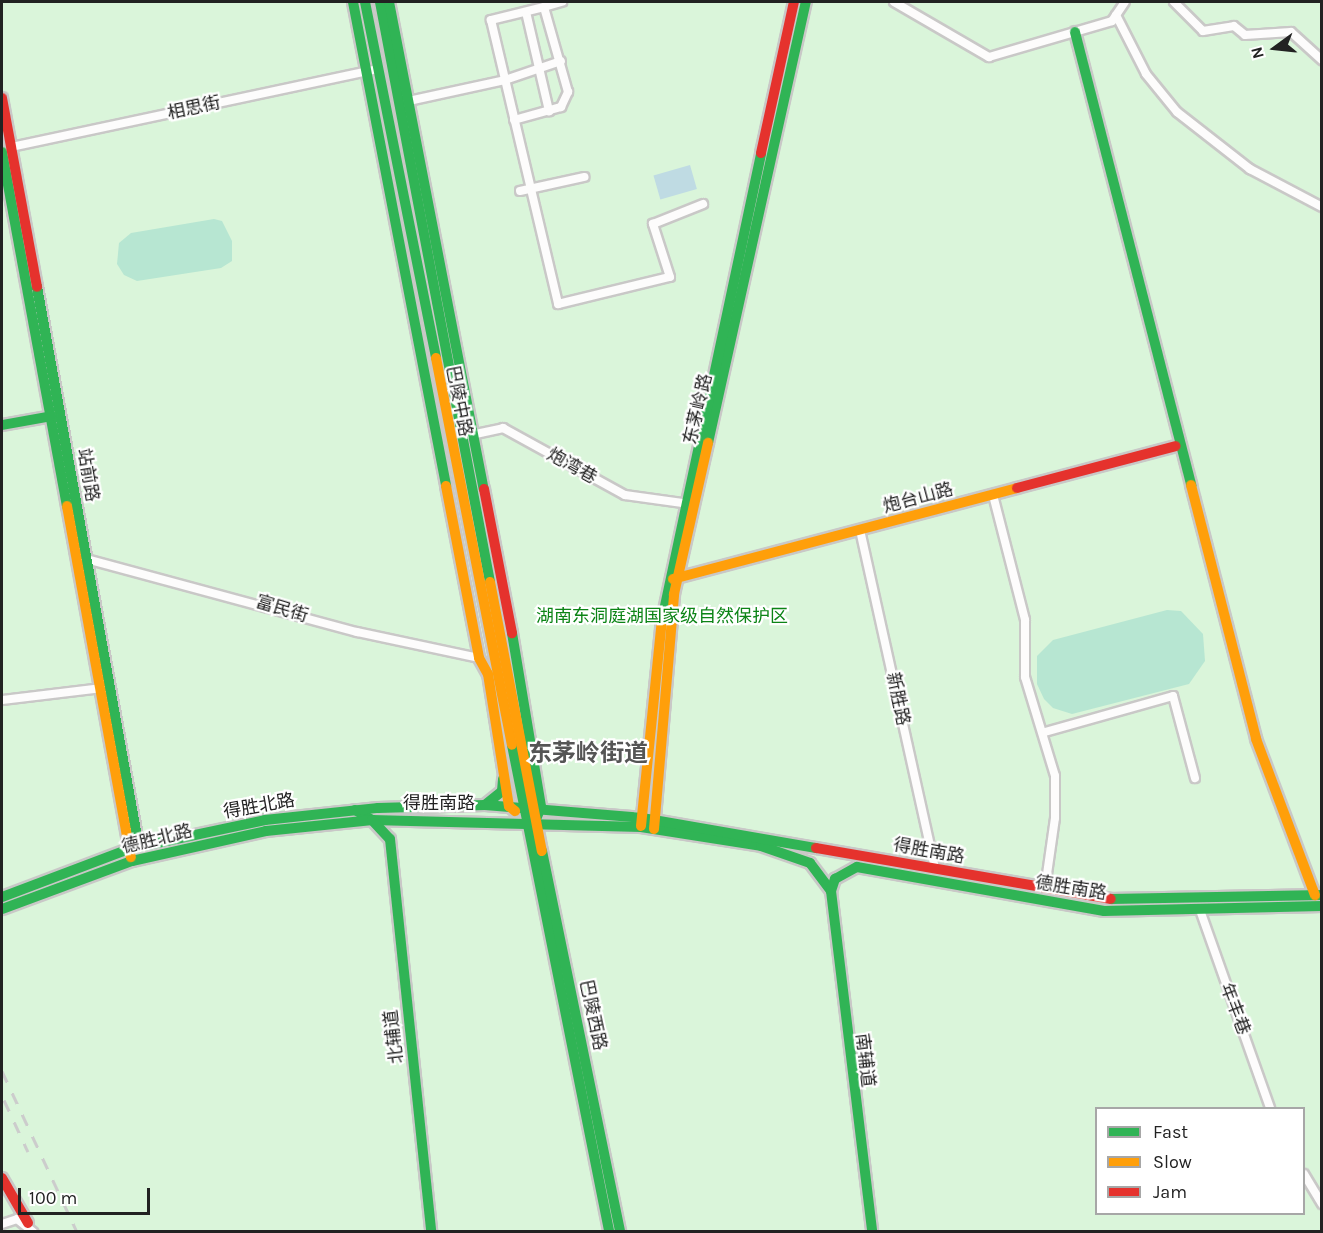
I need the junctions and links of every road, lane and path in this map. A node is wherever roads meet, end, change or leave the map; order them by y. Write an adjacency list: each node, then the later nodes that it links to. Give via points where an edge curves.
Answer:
1 (353, 2): 19 (main road)
2 (365, 2): 17 (main road, 巴陵中路)
3 (380, 2): 22 (main road, 巴陵中路)
4 (389, 2): 22 (main road)
5 (562, 2): 11 (street)
6 (794, 2): 41 (main road, 东茅岭路)
7 (806, 2): 44 (main road, 东茅岭路)
8 (894, 2): 14 (street, via 989,57)
9 (1125, 2): 13 (street)
10 (1174, 2): 15 (street, via 1203,31 1234,26 1245,35 1291,32)
11 (544, 7): 12 (street); 16 (street)
12 (526, 12): 18 (street); 20 (street, via 491,20)
13 (1116, 15): 14 (street); 30 (street, via 1146,74 1177,112 1250,169)
14 (1075, 32): 39 (main road)
15 (1322, 60)
16 (561, 61): 18 (street); 23 (street, via 568,92 561,107)
17 (378, 69): 19 (street, 相思街); 31 (main road, 巴陵中路)
18 (539, 70): 20 (street); 23 (street)
19 (366, 71): 25 (street, 相思街); 32 (main road)
20 (505, 80): 22 (street); 24 (street)
21 (2, 98): 25 (main road, 站前路)
22 (405, 102): 37 (main road); 38 (main road, 巴陵中路)
23 (549, 111): 24 (street)
24 (514, 120): 27 (street)
25 (6, 150): 35 (main road, 站前路); 43 (main road, 站前路)
26 (584, 177): 27 (street)
27 (531, 189): 28 (street); 29 (street, via 558,304 670,277 653,224)
28 (520, 191)
29 (703, 204)
30 (1322, 207)
31 (411, 239): 32 (main road); 33 (main road, 巴陵中路)
32 (404, 264): 34 (main road)
33 (426, 315): 34 (main road); 54 (main road, 巴陵中路)
34 (417, 331): 45 (main road)
35 (52, 416): 36 (main road); 46 (main road, 站前路)
36 (2, 425)
37 (477, 433): 38 (street, 炮湾巷); 41 (street, 炮湾巷, via 503,428 625,495); 54 (main road)
38 (463, 437): 54 (main road, 巴陵中路)
39 (1176, 446): 40 (main road, 炮台山路); 67 (main road, via 1256,739)
40 (993, 495): 42 (main road, 炮台山路); 48 (street, via 1025,620 1025,677)
41 (682, 503): 44 (main road, 东茅岭路)
42 (860, 530): 44 (main road, 炮台山路); 64 (street, 新胜路)
43 (86, 559): 45 (street, 富民街, via 357,632); 62 (main road, 站前路)
44 (672, 579): 59 (main road, 东茅岭路); 60 (main road, 东茅岭路)
45 (479, 658): 49 (main road, via 488,674)
46 (102, 688): 47 (street); 62 (main road, 站前路)
47 (2, 700)
48 (1045, 732): 50 (street, via 1173,696); 65 (street, via 1055,776 1056,818)
49 (504, 770): 51 (main road, via 502,791); 53 (main road)
50 (1195, 778)
51 (485, 805): 52 (main road, 得胜北路); 53 (main road, 得胜北路)
52 (424, 806): 55 (main road, 得胜北路); 56 (main road)
53 (509, 806): 54 (main road, 得胜北路); 58 (main road)
54 (532, 806): 58 (main road, 巴陵西路); 58 (main road); 59 (main road, 得胜南路)
55 (355, 810): 57 (main road); 62 (main road, 得胜北路, via 265,820)
56 (407, 819): 57 (main road, 得胜南路); 58 (main road, 得胜南路); 61 (main road)
57 (372, 820): 61 (main road); 63 (main road, 德胜北路, via 266,831)
58 (530, 820): 59 (main road, 得胜南路); 79 (main road, 巴陵西路); 80 (main road, 巴陵西路)
59 (641, 823): 60 (main road, 得胜南路)
60 (654, 825): 64 (main road, 得胜南路); 66 (main road, 得胜南路, via 790,852 810,863)
61 (390, 839): 78 (main road, 北辅道)
62 (134, 848): 63 (main road, 站前路); 68 (main road, 得胜北路)
63 (136, 860): 70 (main road, 德胜北路)
64 (935, 869): 65 (main road, 得胜南路)
65 (1045, 888): 67 (main road, 得胜南路, via 1105,900)
66 (831, 891): 71 (main road, 德胜南路, via 835,879 857,867 1104,911); 81 (main road, 南辅道)
67 (1318, 895)
68 (2, 897)
69 (1322, 906): 71 (main road, 德胜南路)
70 (2, 909)
71 (1200, 910): 72 (street, 年丰巷)
72 (1270, 1107)
73 (1305, 1176): 75 (street)
74 (2, 1178): 77 (main road)
75 (1322, 1204)
76 (2, 1224): 77 (street)
77 (31, 1227)
78 (430, 1232)
79 (609, 1232)
80 (620, 1232)
81 (872, 1232)

